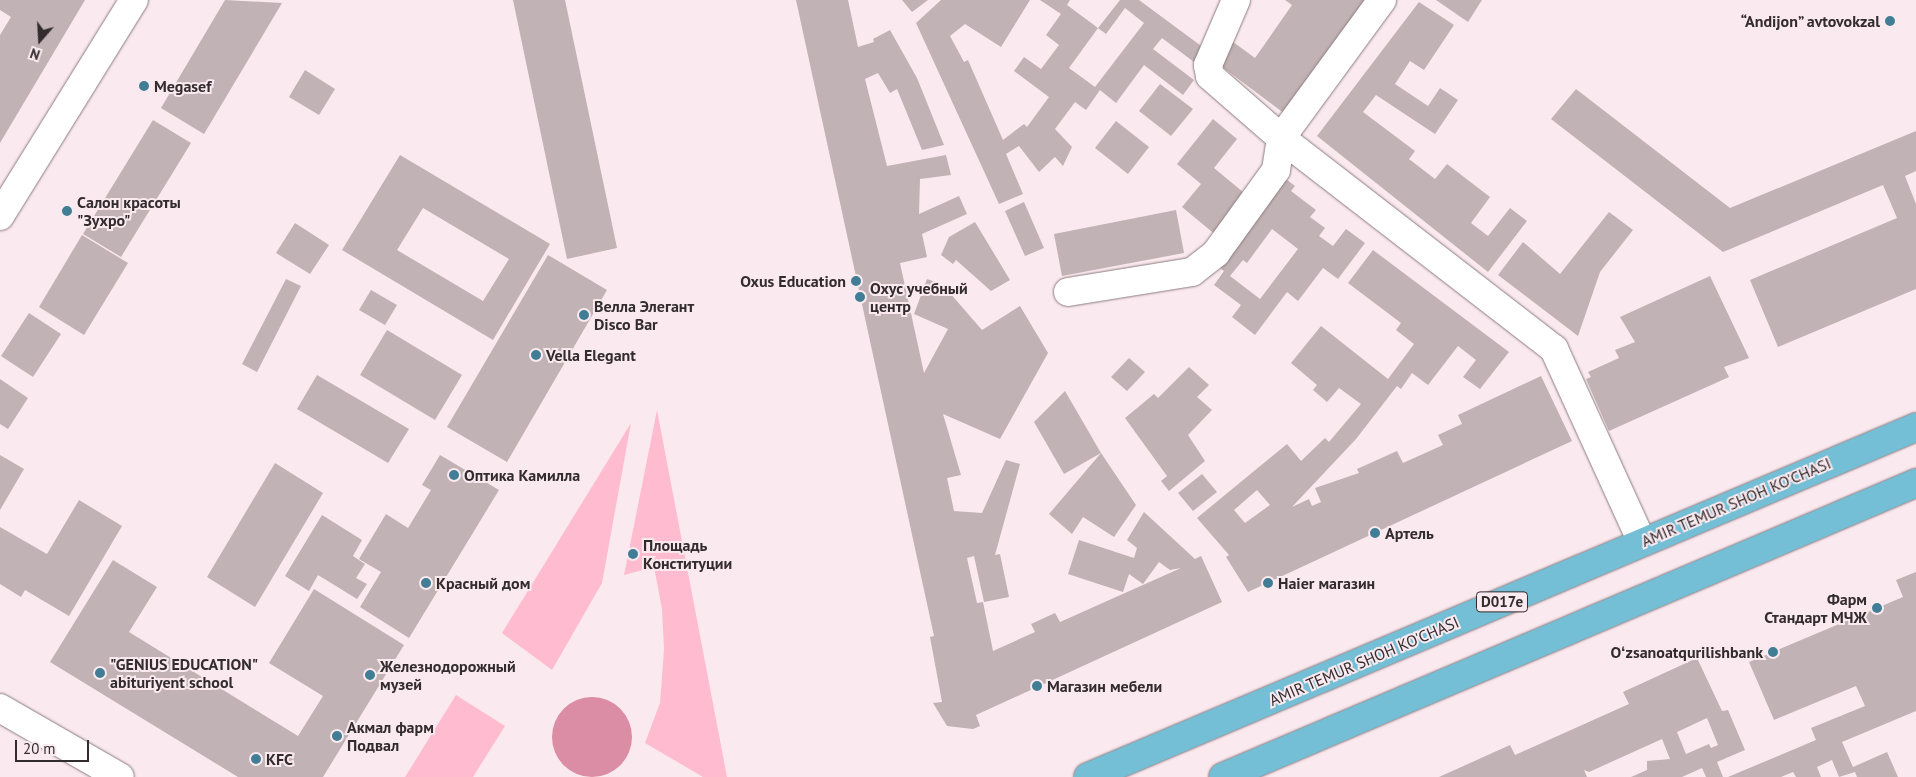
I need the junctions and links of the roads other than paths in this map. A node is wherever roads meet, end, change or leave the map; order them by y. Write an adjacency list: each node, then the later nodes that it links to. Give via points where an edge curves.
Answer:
1 (134, 0): 5 (street)
2 (1236, 0): 4 (street, via 1208,71)
3 (1382, 0): 4 (street)
4 (1281, 138): 6 (street, via 1276,170 1216,253 1192,272); 9 (street, via 1554,349)
5 (0, 216)
6 (1068, 292)
7 (1916, 427): 9 (main road, AMIR TEMUR SHOH KO'CHASI / D017e)
8 (1916, 483): 13 (main road)
9 (1642, 542): 12 (main road, AMIR TEMUR SHOH KO'CHASI / D017e)
10 (0, 708): 11 (street)
11 (120, 777)
12 (1088, 777)
13 (1223, 777)

